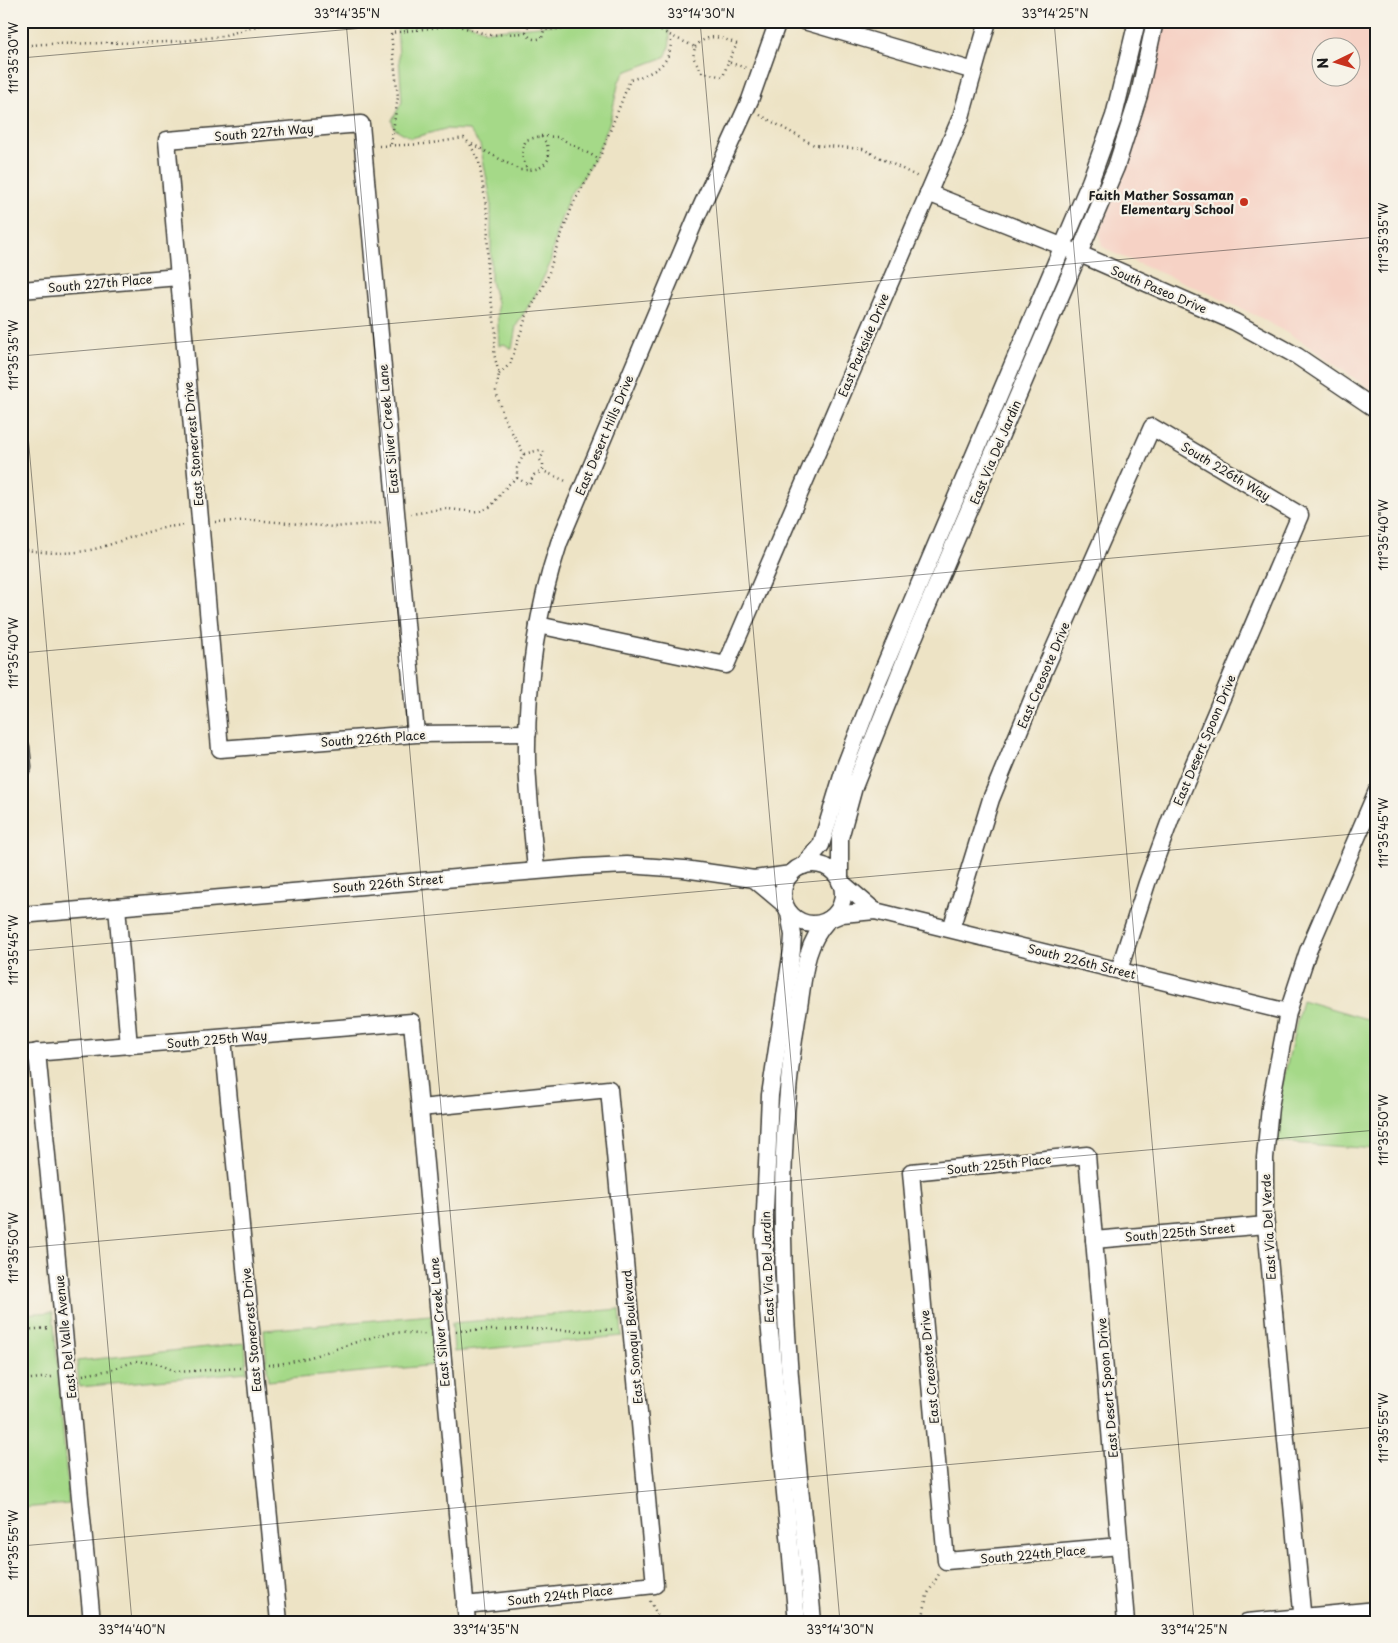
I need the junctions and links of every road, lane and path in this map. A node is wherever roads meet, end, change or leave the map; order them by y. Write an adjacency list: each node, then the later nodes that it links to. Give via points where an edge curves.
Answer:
1 (275, 21): 12 (path, via 222,36 174,42)
2 (406, 21): 9 (path)
3 (778, 21): 16 (street, East Desert Hills Drive)
4 (804, 21): 15 (street)
5 (988, 21): 15 (street, East Parkside Drive)
6 (1137, 21): 26 (street, East Via Del Jardin, via 1114,116)
7 (1155, 21): 27 (street, East Via Del Jardin, via 1127,134)
8 (544, 30): 10 (path, via 542,38 535,40); 10 (path, via 533,22); 11 (path, via 598,26 657,29)
9 (407, 31): 10 (path, via 455,25 489,35); 21 (path, via 391,33 398,97)
10 (526, 33)
11 (672, 37): 13 (path); 23 (path, via 668,60 658,70 630,80)
12 (21, 46)
13 (695, 47): 14 (path, via 693,57 702,72 723,77); 14 (path, via 707,37 716,35 737,44)
14 (728, 62): 16 (path)
15 (974, 71): 25 (street, East Parkside Drive, via 961,117)
16 (760, 73): 17 (street, East Desert Hills Drive)
17 (746, 108): 25 (path, via 814,145 863,148); 36 (street, East Desert Hills Drive)
18 (361, 124): 20 (street, South 227th Way); 40 (street, East Silver Creek Lane)
19 (541, 136): 23 (path, via 558,137); 24 (path, via 526,140 522,149 522,161); 24 (path, via 547,144 550,158 538,170)
20 (167, 140): 28 (street, East Stonecrest Drive)
21 (391, 144)
22 (470, 144): 24 (path, via 520,170)
23 (598, 159): 30 (path, via 574,202 547,279 526,317 510,364)
24 (528, 170)
25 (930, 189): 26 (street, South Paseo Drive); 38 (street, East Parkside Drive, via 726,665)
26 (1064, 247): 27 (street, South Paseo Drive); 46 (street, East Via Del Jardin, via 876,686 845,766 821,845)
27 (1080, 255): 31 (street, South Paseo Drive, via 1262,336); 48 (street, East Via Del Jardin, via 913,640 854,787 840,838)
28 (179, 277): 29 (street, South 227th Place); 42 (street, East Stonecrest Drive)
29 (21, 290)
30 (499, 374)
31 (1377, 410)
32 (1152, 427): 37 (street, South 226th Way); 54 (street, East Creosote Drive, via 991,799)
33 (524, 454): 34 (path, via 544,452 540,460)
34 (544, 471): 35 (path, via 534,475 529,485); 36 (path)
35 (517, 478)
36 (582, 488): 38 (street, East Desert Hills Drive, via 544,588)
37 (1300, 514): 55 (street, East Desert Spoon Drive, via 1172,815 1146,883)
38 (538, 625): 39 (street, East Desert Hills Drive, via 529,686)
39 (528, 732): 40 (street, South 226th Place); 45 (street, East Desert Hills Drive, via 527,761)
40 (416, 734): 42 (street, South 226th Place)
41 (21, 747): 43 (street)
42 (220, 749)
43 (22, 768)
44 (1377, 791): 56 (street, East Via Del Verde, via 1308,951)
45 (536, 870): 47 (street, South 226th Street, via 627,865); 49 (street, South 226th Street)
46 (797, 870): 47 (street, South 226th Street); 48 (street, via 812,864 828,869); 50 (street, via 784,888)
47 (754, 878): 50 (street)
48 (840, 882): 51 (street, South 226th Street); 53 (street, via 842,902)
49 (117, 907): 52 (street, South 226th Street); 59 (street)
50 (787, 908): 53 (street, via 802,922 819,924); 82 (street, East Via Del Jardin, via 793,935 770,1094 764,1234)
51 (875, 911): 53 (street, South 226th Street, via 842,914); 54 (street, South 226th Street)
52 (21, 915)
53 (828, 920): 83 (street, East Via Del Jardin, via 812,941 804,975 786,1105 782,1213 783,1293)
54 (951, 929): 55 (street, South 226th Street)
55 (1119, 970): 56 (street, South 226th Street)
56 (1288, 1012): 64 (street, East Via Del Verde, via 1270,1107 1265,1158)
57 (412, 1022): 58 (street, South 225th Way); 61 (street, East Silver Creek Lane)
58 (223, 1038): 59 (street, South 225th Way); 70 (street, East Stonecrest Drive)
59 (129, 1046): 60 (street, South 225th Way)
60 (29, 1053): 67 (street, East Del Valle Avenue)
61 (420, 1108): 66 (street, East Sonoqui Boulevard, via 609,1089); 69 (street, East Silver Creek Lane)
62 (1088, 1155): 63 (street, South 225th Place); 65 (street, East Desert Spoon Drive)
63 (912, 1172): 74 (street, East Creosote Drive)
64 (1266, 1225): 65 (street, South 225th Street); 78 (street, East Via Del Verde)
65 (1094, 1240): 73 (street, East Desert Spoon Drive)
66 (631, 1325): 69 (path, via 612,1330 530,1328); 75 (street, East Sonoqui Boulevard)
67 (64, 1326): 68 (path); 71 (street, East Del Valle Avenue)
68 (21, 1330)
69 (440, 1333): 70 (path, via 394,1332 297,1362); 77 (street, East Silver Creek Lane)
70 (254, 1366): 71 (path, via 177,1372 159,1364 136,1361 110,1370); 80 (street, East Stonecrest Drive)
71 (69, 1376): 72 (path); 79 (street, East Del Valle Avenue)
72 (21, 1380)
73 (1120, 1546): 74 (street, South 224th Place); 85 (street, East Desert Spoon Drive)
74 (946, 1561): 84 (path, via 927,1595)
75 (650, 1586): 77 (street, South 224th Place); 81 (path)
76 (1377, 1610): 78 (street)
77 (466, 1614)
78 (1302, 1620): 86 (street)
79 (92, 1622)
80 (278, 1622)
81 (661, 1622)
82 (797, 1622)
83 (814, 1622)
84 (922, 1622)
85 (1126, 1622)
86 (1247, 1622)

